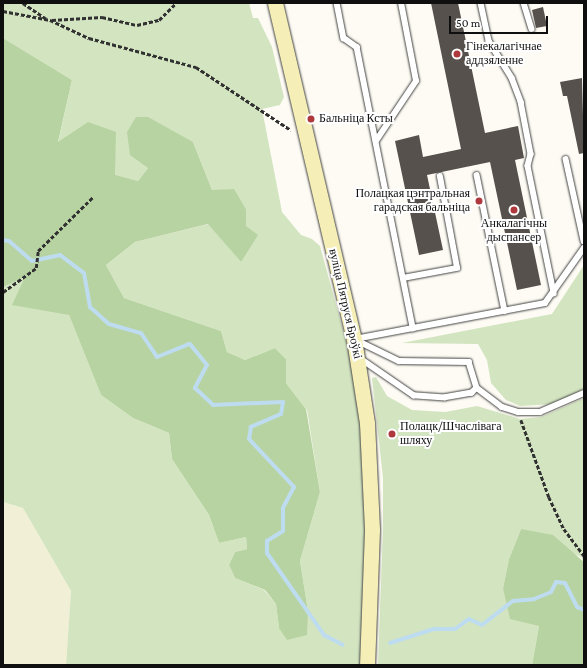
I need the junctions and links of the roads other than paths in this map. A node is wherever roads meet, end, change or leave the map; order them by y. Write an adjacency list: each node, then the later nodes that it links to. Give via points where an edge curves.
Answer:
1 (275, 3): 17 (main road, вуліца Пятруся Броўкі)
2 (337, 3): 7 (lane, via 344,38 357,47)
3 (401, 3): 7 (lane, via 416,81)
4 (481, 3): 14 (lane, via 489,41 512,78 521,102 532,154 528,166)
5 (524, 3): 6 (lane)
6 (532, 30)
7 (376, 141): 13 (lane)
8 (566, 159): 11 (lane)
9 (477, 175): 15 (lane)
10 (440, 177): 13 (lane, via 457,268)
11 (584, 241)
12 (584, 248): 14 (lane)
13 (403, 278): 16 (lane)
14 (554, 293): 15 (lane, via 545,303)
15 (505, 311): 16 (lane)
16 (413, 328): 17 (lane)
17 (354, 339): 18 (main road, вуліца Пятруся Броўкі); 19 (lane, via 398,361 469,362)
18 (358, 358): 19 (lane, via 414,396 445,398 472,393); 21 (main road, вуліца Пятруся Броўкі, via 372,478)
19 (477, 388): 20 (lane, via 502,407 518,412 540,412)
20 (584, 393)
21 (367, 665)

